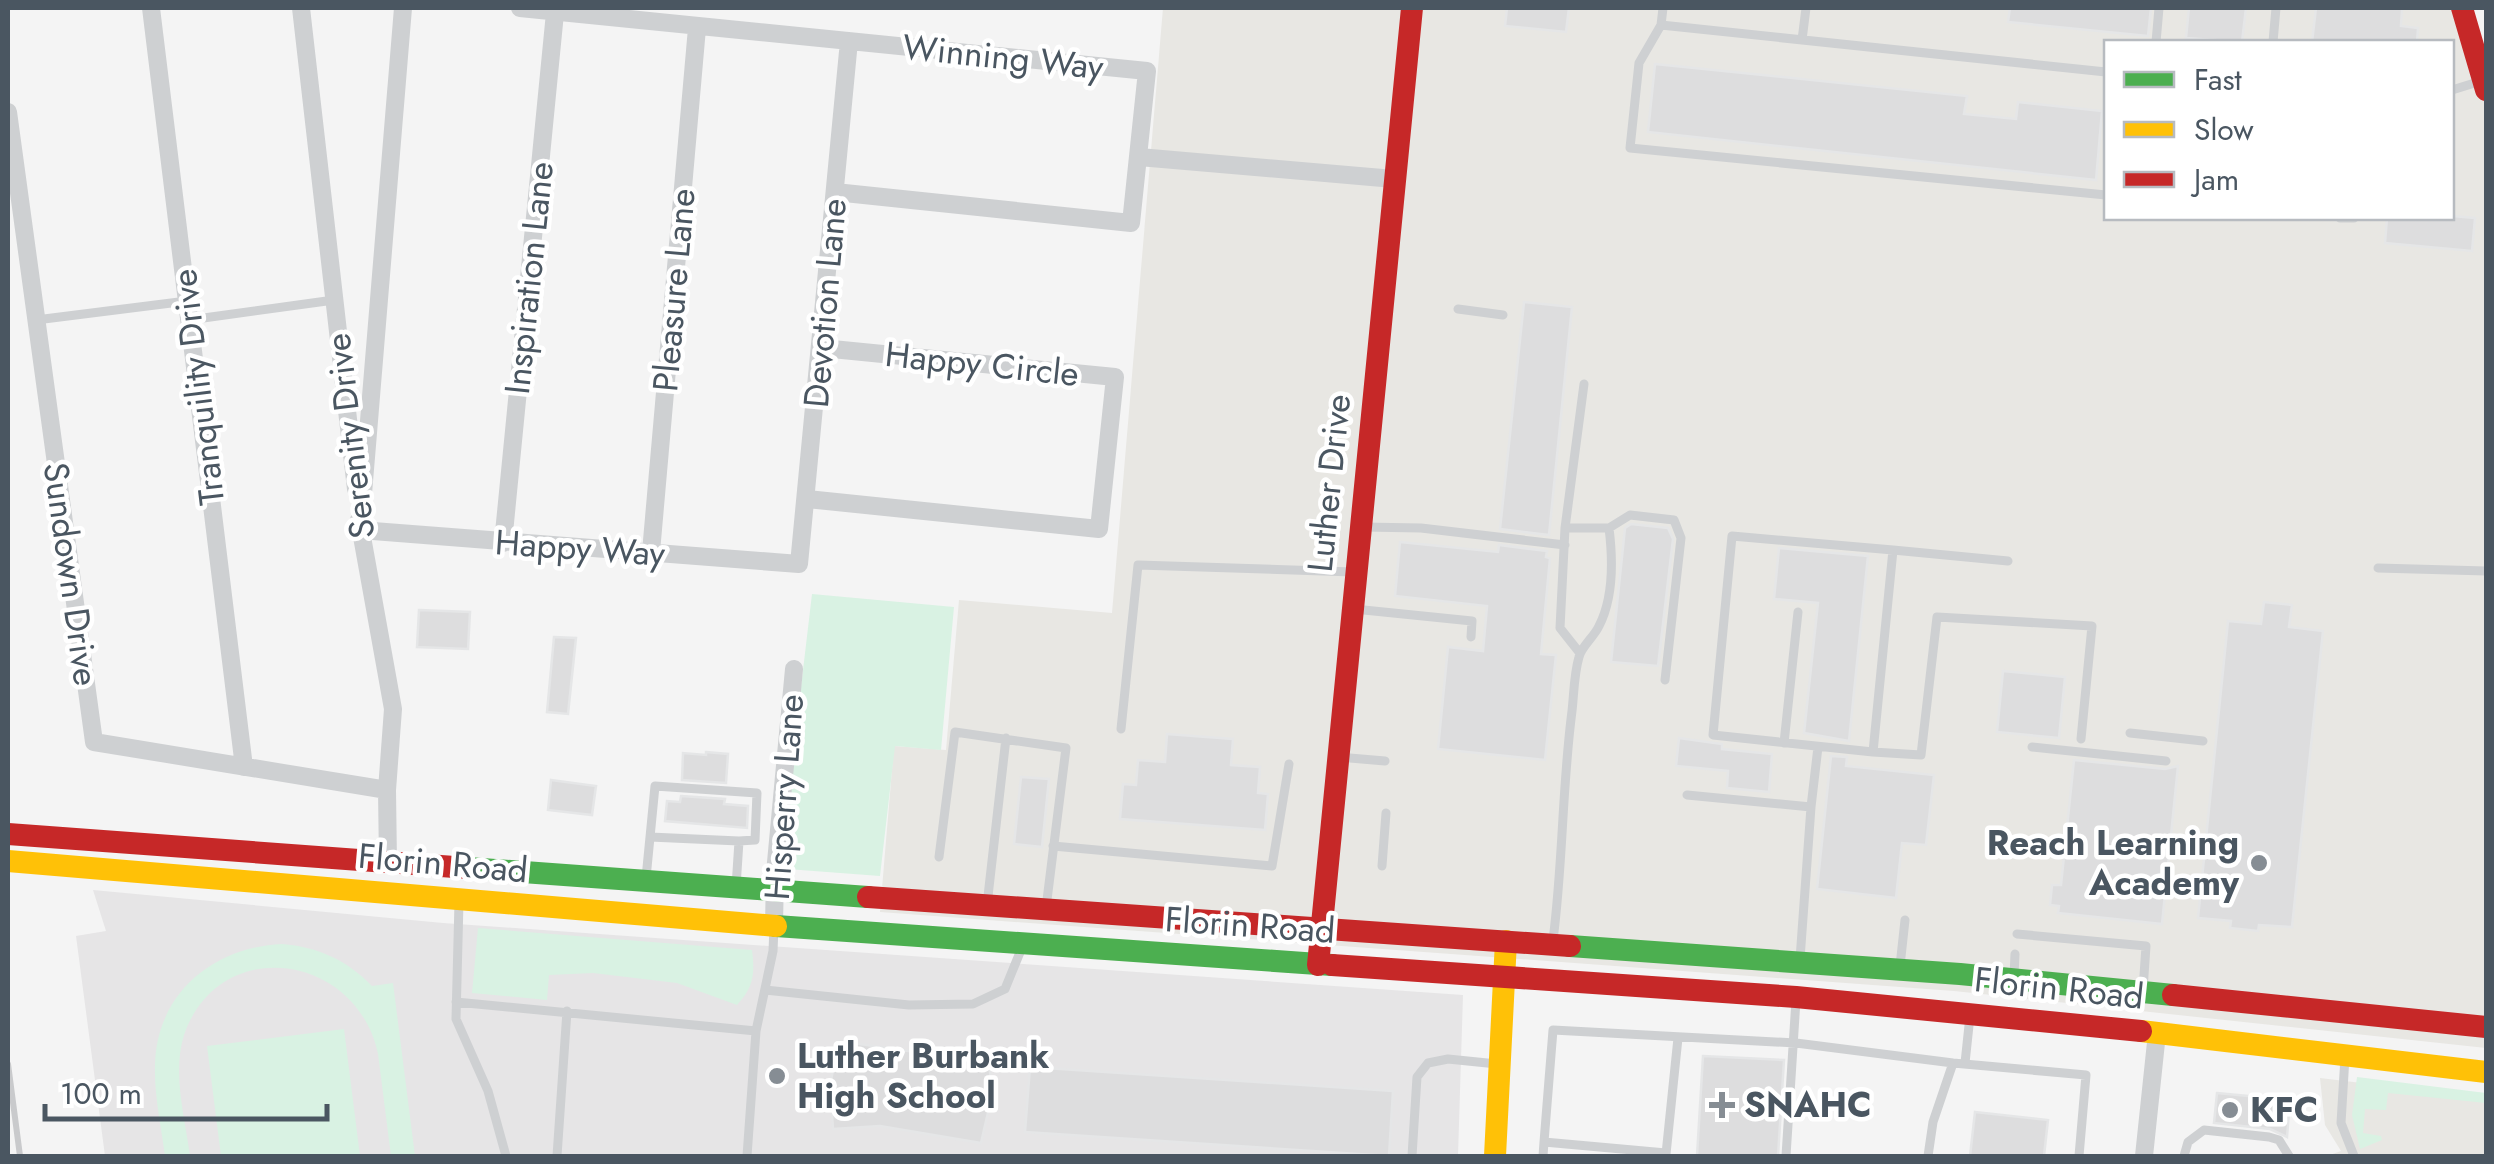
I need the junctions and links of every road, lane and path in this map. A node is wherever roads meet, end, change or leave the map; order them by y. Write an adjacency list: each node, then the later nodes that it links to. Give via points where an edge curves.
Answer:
1 (151, 8): 28 (street, Tranquility Drive)
2 (301, 8): 26 (street, Serenity Drive)
3 (404, 8): 37 (street)
4 (520, 8): 11 (street, Winning Way)
5 (1412, 8): 23 (main road, Luther Drive)
6 (1663, 8): 12 (lane)
7 (1806, 8): 14 (lane)
8 (2159, 8): 15 (lane)
9 (2276, 8): 16 (lane)
10 (2462, 8): 19 (main road)
11 (555, 13): 13 (street, Winning Way); 38 (street, Inspiration Lane)
12 (1661, 25): 14 (lane); 25 (lane, via 1639,63 1630,148)
13 (698, 28): 17 (street, Winning Way); 41 (street, Pleasure Lane)
14 (1802, 40): 18 (lane)
15 (2156, 40)
16 (2272, 40)
17 (849, 41): 22 (street, Winning Way, via 1147,72); 24 (street, Devotion Lane)
18 (2104, 72)
19 (2485, 85): 20 (lane)
20 (2454, 90)
21 (8, 112): 30 (street, Sundown Drive)
22 (1139, 157): 23 (street); 24 (street, via 1131,223)
23 (1394, 178): 34 (main road, Luther Drive)
24 (835, 192): 31 (street, Devotion Lane)
25 (2104, 194)
26 (334, 300): 28 (lane); 37 (street, Serenity Drive)
27 (1458, 309): 29 (lane)
28 (188, 310): 30 (lane); 66 (street, Tranquility Drive)
29 (1503, 315)
30 (36, 320): 66 (street, Sundown Drive, via 94,742)
31 (822, 348): 33 (street, Devotion Lane); 33 (street, Happy Circle, via 1116,377 1099,529)
32 (1584, 384): 35 (lane)
33 (807, 499): 43 (street, Devotion Lane)
34 (1360, 527): 39 (lane); 45 (main road, Luther Drive)
35 (1565, 528): 36 (lane); 39 (lane)
36 (1608, 528): 50 (lane, via 1607,610); 52 (lane, via 1630,516 1674,520 1680,538)
37 (360, 530): 38 (street, Happy Way); 67 (street, Serenity Drive, via 393,709)
38 (503, 543): 41 (street, Happy Way)
39 (1565, 545): 50 (lane, via 1560,628)
40 (1892, 550): 42 (lane); 58 (lane, via 1732,536 1713,736); 61 (lane)
41 (651, 552): 43 (street, Happy Way)
42 (2008, 562)
43 (799, 564)
44 (2378, 568): 46 (lane)
45 (1355, 572): 47 (main road, Luther Drive); 53 (lane, via 1138,565)
46 (2486, 572)
47 (1352, 609): 49 (lane, via 1472,621); 62 (main road, Luther Drive)
48 (1798, 612): 58 (lane)
49 (1470, 637)
50 (1579, 652): 92 (lane)
51 (794, 669): 82 (street, Hisperry Lane)
52 (1665, 680)
53 (1121, 729)
54 (2130, 733): 57 (lane)
55 (1006, 738): 74 (lane, via 1066,748); 75 (lane, via 955,732); 84 (lane)
56 (2081, 739): 61 (lane, via 2092,626 1937,616 1921,755)
57 (2203, 741)
58 (1784, 743): 59 (lane)
59 (1818, 747): 61 (lane); 69 (lane)
60 (2032, 747): 63 (lane)
61 (1873, 752)
62 (1337, 757): 64 (lane); 88 (main road, Luther Drive)
63 (2166, 760)
64 (1385, 761)
65 (1289, 764): 74 (lane, via 1272,866)
66 (244, 768): 67 (street, Sundown Drive)
67 (387, 790): 77 (street, Serenity Drive)
68 (1686, 795): 69 (lane)
69 (1811, 807): 94 (lane)
70 (1386, 812): 78 (lane)
71 (8, 834): 77 (main road, Florin Road)
72 (650, 836): 73 (lane); 73 (lane, via 655,786 757,793 754,840); 79 (lane)
73 (738, 841): 80 (lane)
74 (1054, 846): 85 (lane)
75 (939, 857)
76 (8, 861): 81 (main road, Florin Road)
77 (388, 863): 79 (main road, Florin Road); 81 (main road)
78 (1382, 866)
79 (646, 881): 80 (main road, Florin Road)
80 (736, 889): 82 (main road, Florin Road)
81 (349, 890): 83 (main road, Florin Road)
82 (776, 892): 84 (main road, Florin Road); 87 (street, Hisperry Lane)
83 (460, 899): 87 (main road, Florin Road); 102 (lane)
84 (986, 906): 85 (main road, Florin Road)
85 (1045, 910): 88 (main road, Florin Road)
86 (1905, 920): 96 (lane)
87 (774, 926): 91 (main road, Florin Road); 99 (lane)
88 (1320, 928): 90 (main road, Florin Road); 95 (main road, Luther Drive)
89 (2017, 934): 100 (lane, via 2146,946)
90 (1506, 941): 92 (main road, Florin Road); 97 (main road)
91 (1023, 944): 95 (main road, Florin Road); 99 (lane, via 1005,989 974,1004 909,1005)
92 (1552, 945): 94 (main road, Florin Road)
93 (2015, 954): 98 (lane)
94 (1800, 961): 96 (main road, Florin Road)
95 (1318, 964): 97 (main road, Florin Road)
96 (1900, 969): 98 (main road, Florin Road)
97 (1505, 978): 101 (main road, Florin Road); 115 (main road)
98 (2014, 979): 100 (main road, Florin Road)
99 (765, 990): 108 (lane)
100 (2142, 992): 103 (main road, Florin Road); 106 (main road, via 2125,1010 2035,1006)
101 (1796, 998): 105 (main road, Florin Road); 111 (lane)
102 (456, 1002): 104 (lane); 120 (lane, via 456,1019 488,1090)
103 (2302, 1009): 107 (main road, Florin Road); 109 (main road, via 2193,1012)
104 (566, 1011): 108 (lane); 121 (lane)
105 (1970, 1014): 106 (main road, Florin Road); 114 (lane)
106 (2017, 1019): 109 (main road, Florin Road)
107 (2486, 1027)
108 (756, 1030): 122 (lane)
109 (2157, 1032): 112 (main road, Florin Road); 129 (street)
110 (1678, 1038): 111 (lane); 117 (lane, via 1553,1030); 118 (lane)
111 (1796, 1042): 113 (lane); 126 (lane)
112 (2346, 1054): 116 (main road, Florin Road); 119 (lane, via 2341,1123)
113 (1953, 1063): 114 (lane); 127 (lane)
114 (1965, 1063): 128 (lane, via 2086,1075)
115 (1500, 1064): 123 (lane, via 1428,1063 1418,1077); 124 (main road)
116 (2486, 1072)
117 (1544, 1142): 118 (lane); 125 (lane)
118 (1666, 1155)
119 (2350, 1155)
120 (506, 1156)
121 (557, 1156)
122 (746, 1156)
123 (1412, 1156)
124 (1495, 1156)
125 (1543, 1156)
126 (1786, 1156)
127 (1928, 1156)
128 (2080, 1156)
129 (2144, 1156)
130 (2184, 1156): 131 (lane, via 2188,1142 2204,1130 2279,1140)
131 (2289, 1156)

